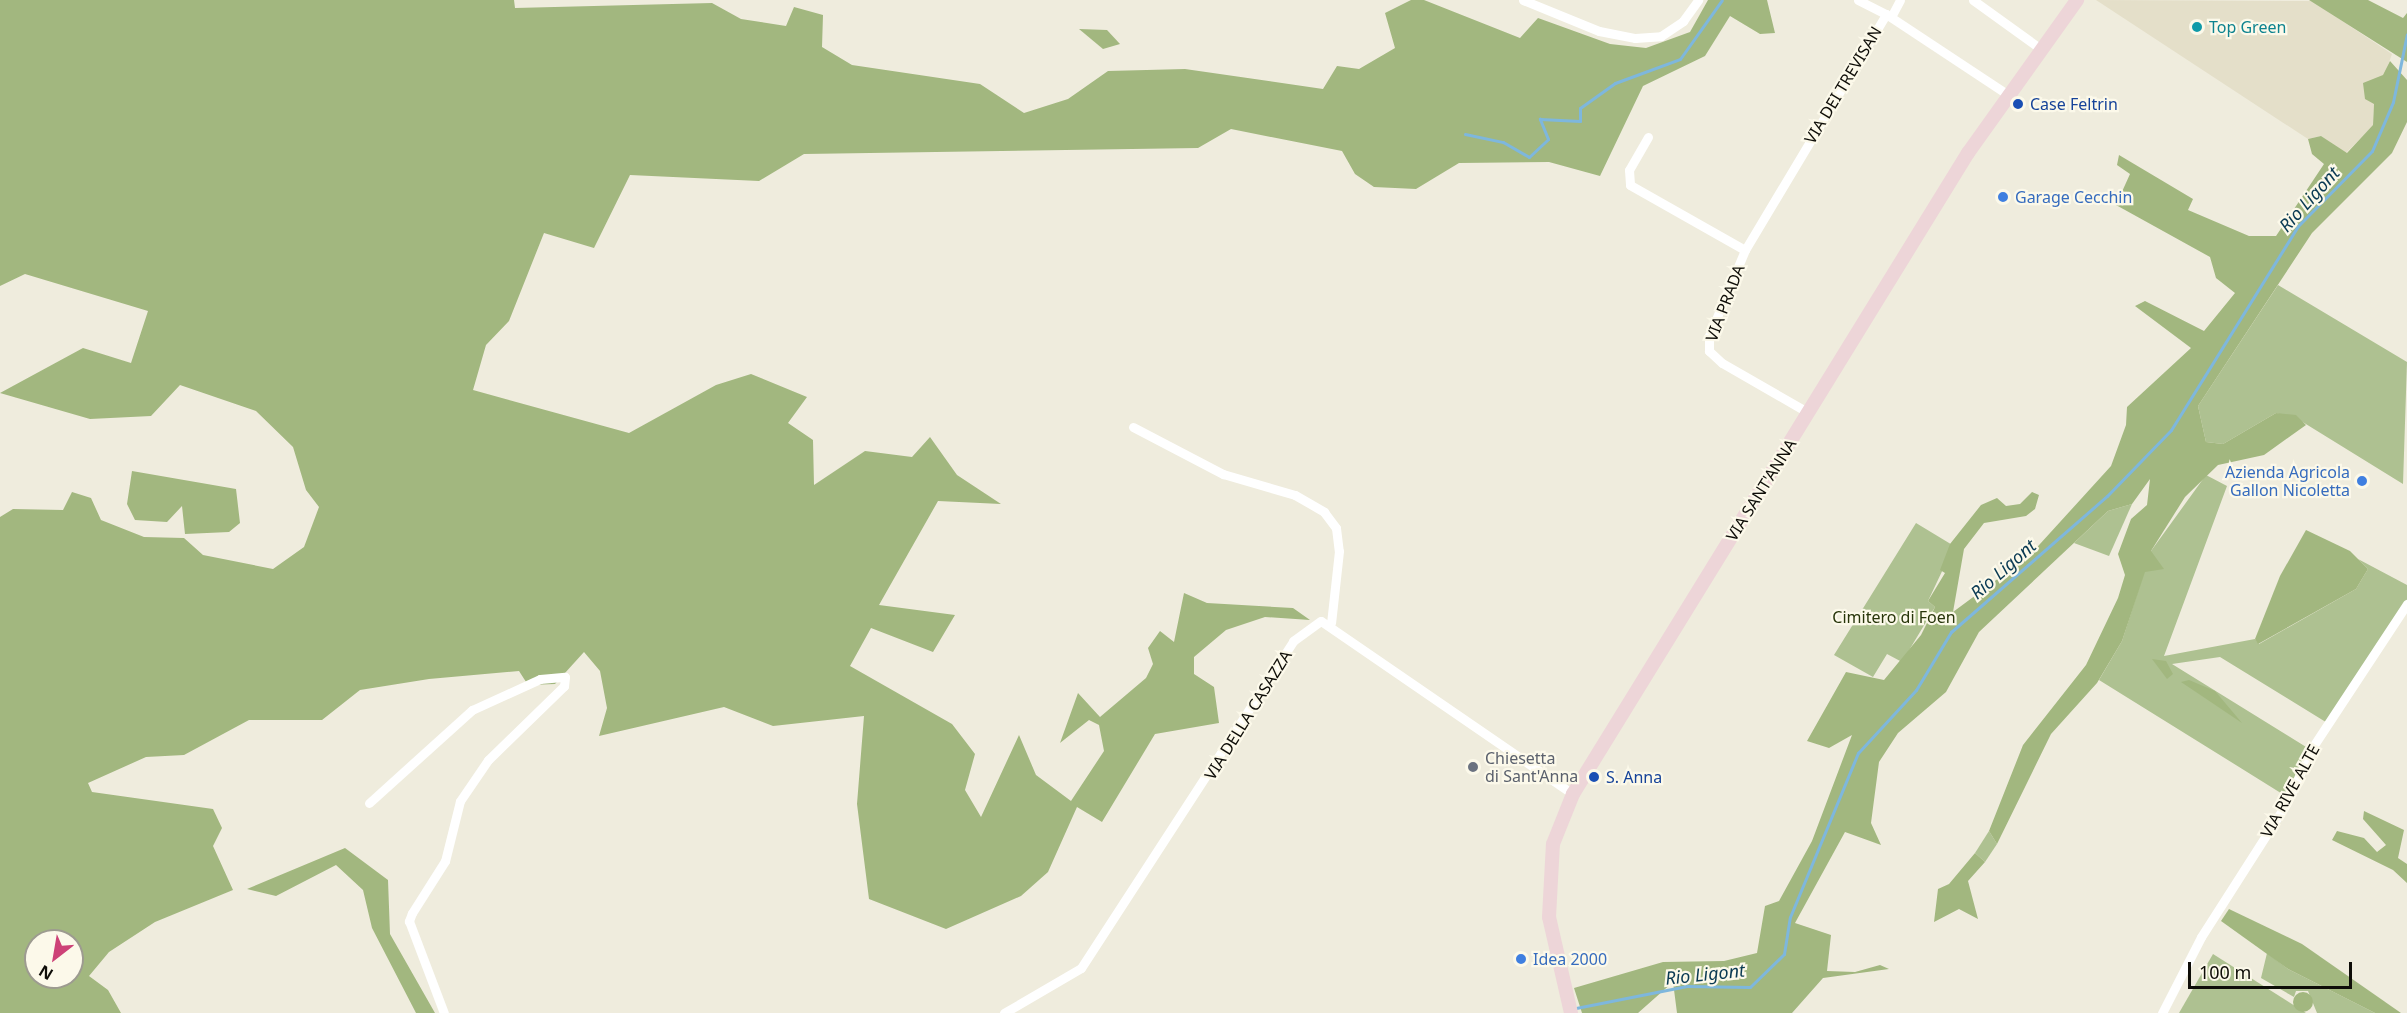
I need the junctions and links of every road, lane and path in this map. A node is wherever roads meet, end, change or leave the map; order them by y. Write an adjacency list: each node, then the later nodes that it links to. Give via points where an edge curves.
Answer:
1 (1523, 0): 2 (street, via 1599,31 1635,38 1661,36 1683,21)
2 (1698, 0)
3 (1858, 0): 7 (street)
4 (1900, 0): 7 (street)
5 (1973, 0): 8 (street)
6 (2077, 0): 8 (main road, VIA SANT'ANNA)
7 (1888, 16): 9 (street, VIA DEI TREVISAN); 11 (street, VIA DEI TREVISAN)
8 (2041, 49): 9 (main road, VIA SANT'ANNA)
9 (2007, 94): 12 (main road, VIA SANT'ANNA)
10 (1648, 136): 11 (street, VIA PRADA, via 1629,170 1630,185)
11 (1745, 250): 12 (street, VIA PRADA, via 1709,336 1709,351)
12 (1809, 413): 16 (main road, VIA SANT'ANNA)
13 (1133, 427): 15 (street, via 1222,474 1295,495 1324,512 1336,528 1339,551)
14 (2407, 604): 21 (street, VIA RIVE ALTE, via 2312,748 2286,804 2201,937)
15 (1330, 623): 16 (street); 19 (street, VIA DELLA CASAZZA, via 1322,621 1293,642 1081,968)
16 (1573, 794): 20 (main road, VIA SANT'ANNA, via 1553,844 1548,917)
17 (369, 803): 18 (street, via 472,710 540,678 565,677 564,686 488,760 460,801 445,861 412,913 410,921)
18 (444, 1013)
19 (1004, 1013)
20 (1571, 1013)
21 (2162, 1013)

